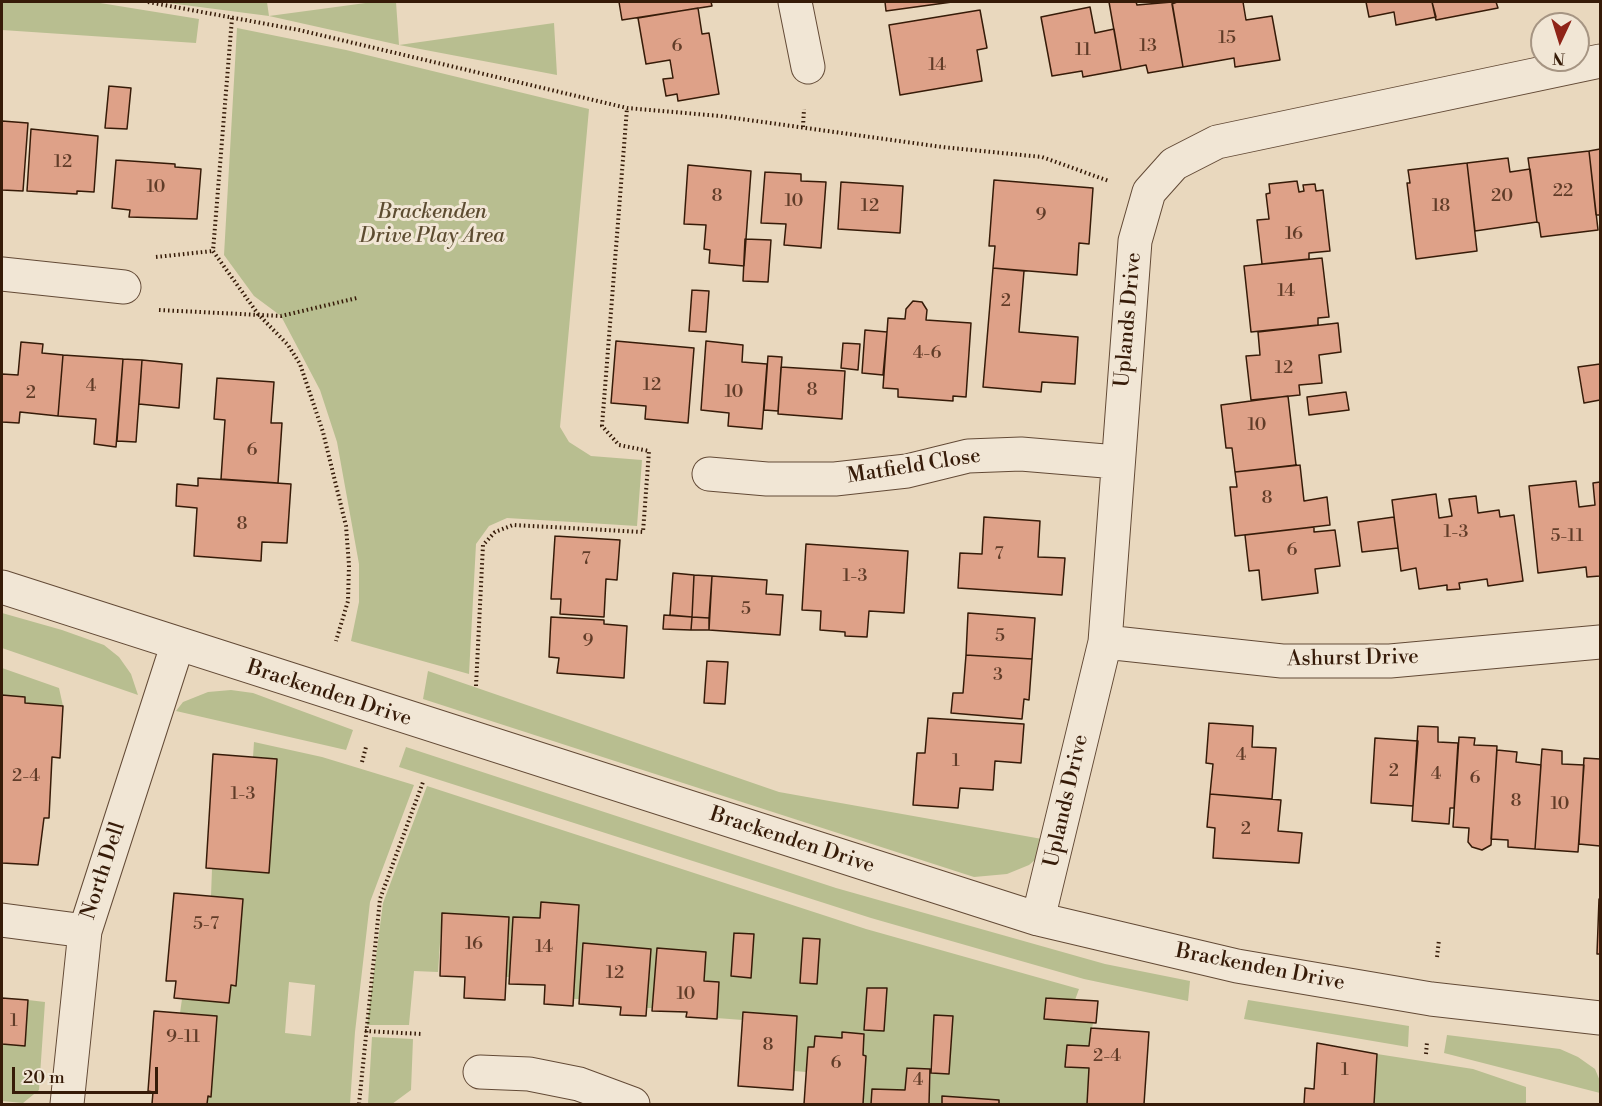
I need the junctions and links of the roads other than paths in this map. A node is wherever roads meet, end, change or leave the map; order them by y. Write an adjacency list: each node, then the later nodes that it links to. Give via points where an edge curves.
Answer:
1 (795, 2): 3 (street)
2 (1600, 61): 6 (street, Uplands Drive, via 1217,142 1174,164 1149,192 1136,241)
3 (808, 67)
4 (2, 274): 5 (street)
5 (124, 287)
6 (1118, 462): 7 (street, Matfield Close, via 1021,454 968,456 907,471 835,479); 9 (street, Uplands Drive)
7 (709, 474)
8 (2, 587): 11 (street, Brackenden Drive)
9 (1105, 642): 10 (street, Ashurst Drive, via 1282,660 1390,661); 12 (street, Uplands Drive)
10 (1600, 642)
11 (177, 646): 12 (street, Brackenden Drive); 14 (street, North Dell)
12 (1038, 919): 15 (street, Brackenden Drive, via 1237,966 1431,999)
13 (2, 920): 14 (street)
14 (85, 931): 17 (street, North Dell)
15 (1600, 1018)
16 (480, 1072): 18 (street, via 529,1074 579,1084)
17 (67, 1104)
18 (633, 1104)

